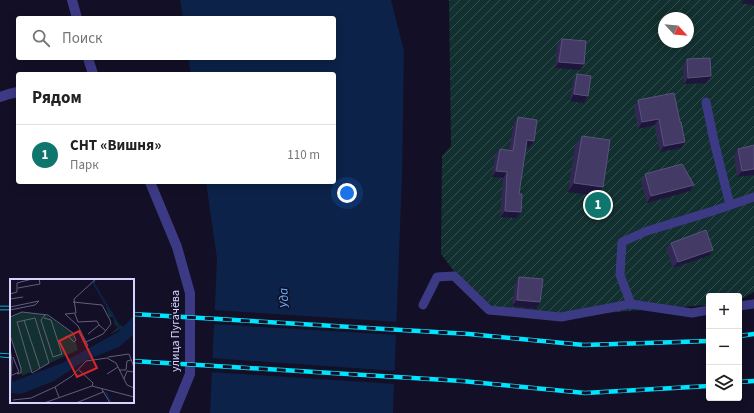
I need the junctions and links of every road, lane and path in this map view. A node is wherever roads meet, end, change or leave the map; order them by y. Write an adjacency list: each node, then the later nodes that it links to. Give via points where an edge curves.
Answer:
1 (72, 0): 2 (street)
2 (76, 16)
3 (89, 60): 4 (street)
4 (92, 72)
5 (16, 92): 6 (street)
6 (0, 97)
7 (706, 102): 10 (lane)
8 (151, 184): 16 (street, улица Пугачёва, via 177,247 190,293 190,374)
9 (754, 197): 10 (lane)
10 (730, 205): 11 (lane, via 647,231 622,242 620,275)
11 (631, 304): 13 (lane, via 561,317 489,310 454,276 437,277); 15 (lane, via 692,313)
12 (754, 304): 14 (lane)
13 (423, 305)
14 (742, 306)
15 (706, 311)
16 (174, 413)

